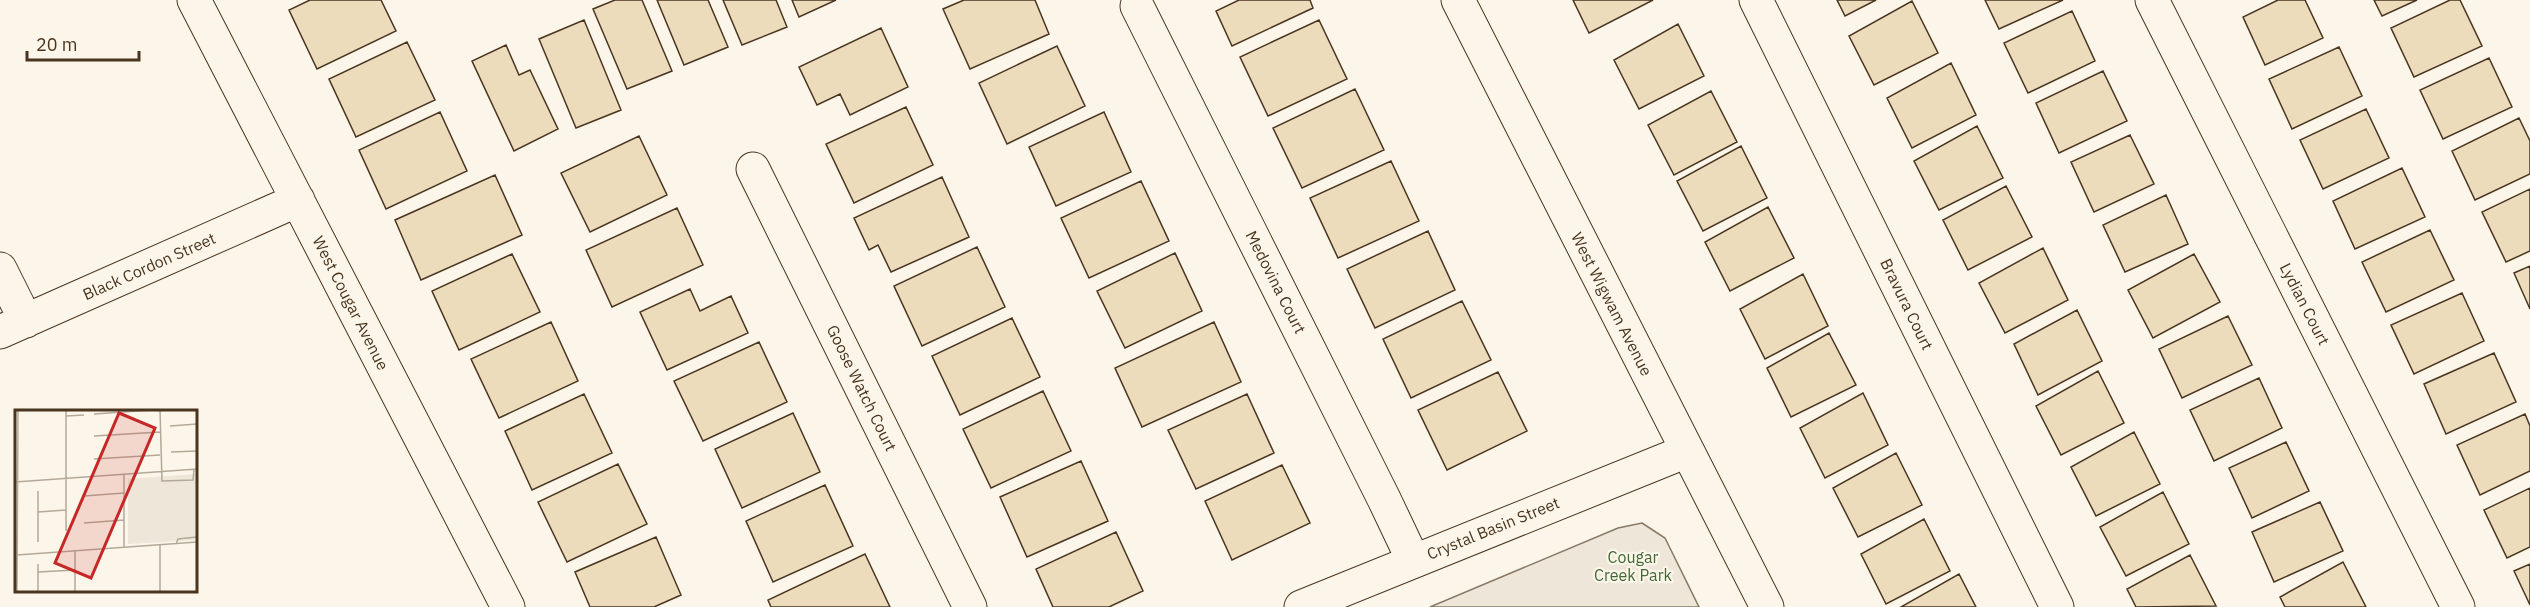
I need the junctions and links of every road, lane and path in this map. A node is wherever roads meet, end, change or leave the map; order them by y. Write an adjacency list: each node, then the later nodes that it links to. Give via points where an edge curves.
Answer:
1 (194, 0): 7 (street, West Cougar Avenue)
2 (1458, 0): 10 (street, West Wigwam Avenue)
3 (1756, 0): 16 (street, Bravura Court)
4 (2152, 0): 17 (street, Lydian Court)
5 (1137, 6): 11 (street, Medovina Court)
6 (753, 169): 13 (street, Goose Watch Court)
7 (298, 200): 9 (street, Black Cordon Street); 12 (street, West Cougar Avenue)
8 (0, 269): 9 (street)
9 (13, 326)
10 (1687, 451): 11 (street, Crystal Basin Street); 15 (street, West Wigwam Avenue)
11 (1413, 560): 14 (street, Crystal Basin Street)
12 (508, 607)
13 (970, 607)
14 (1300, 607)
15 (1767, 607)
16 (2057, 607)
17 (2458, 607)

